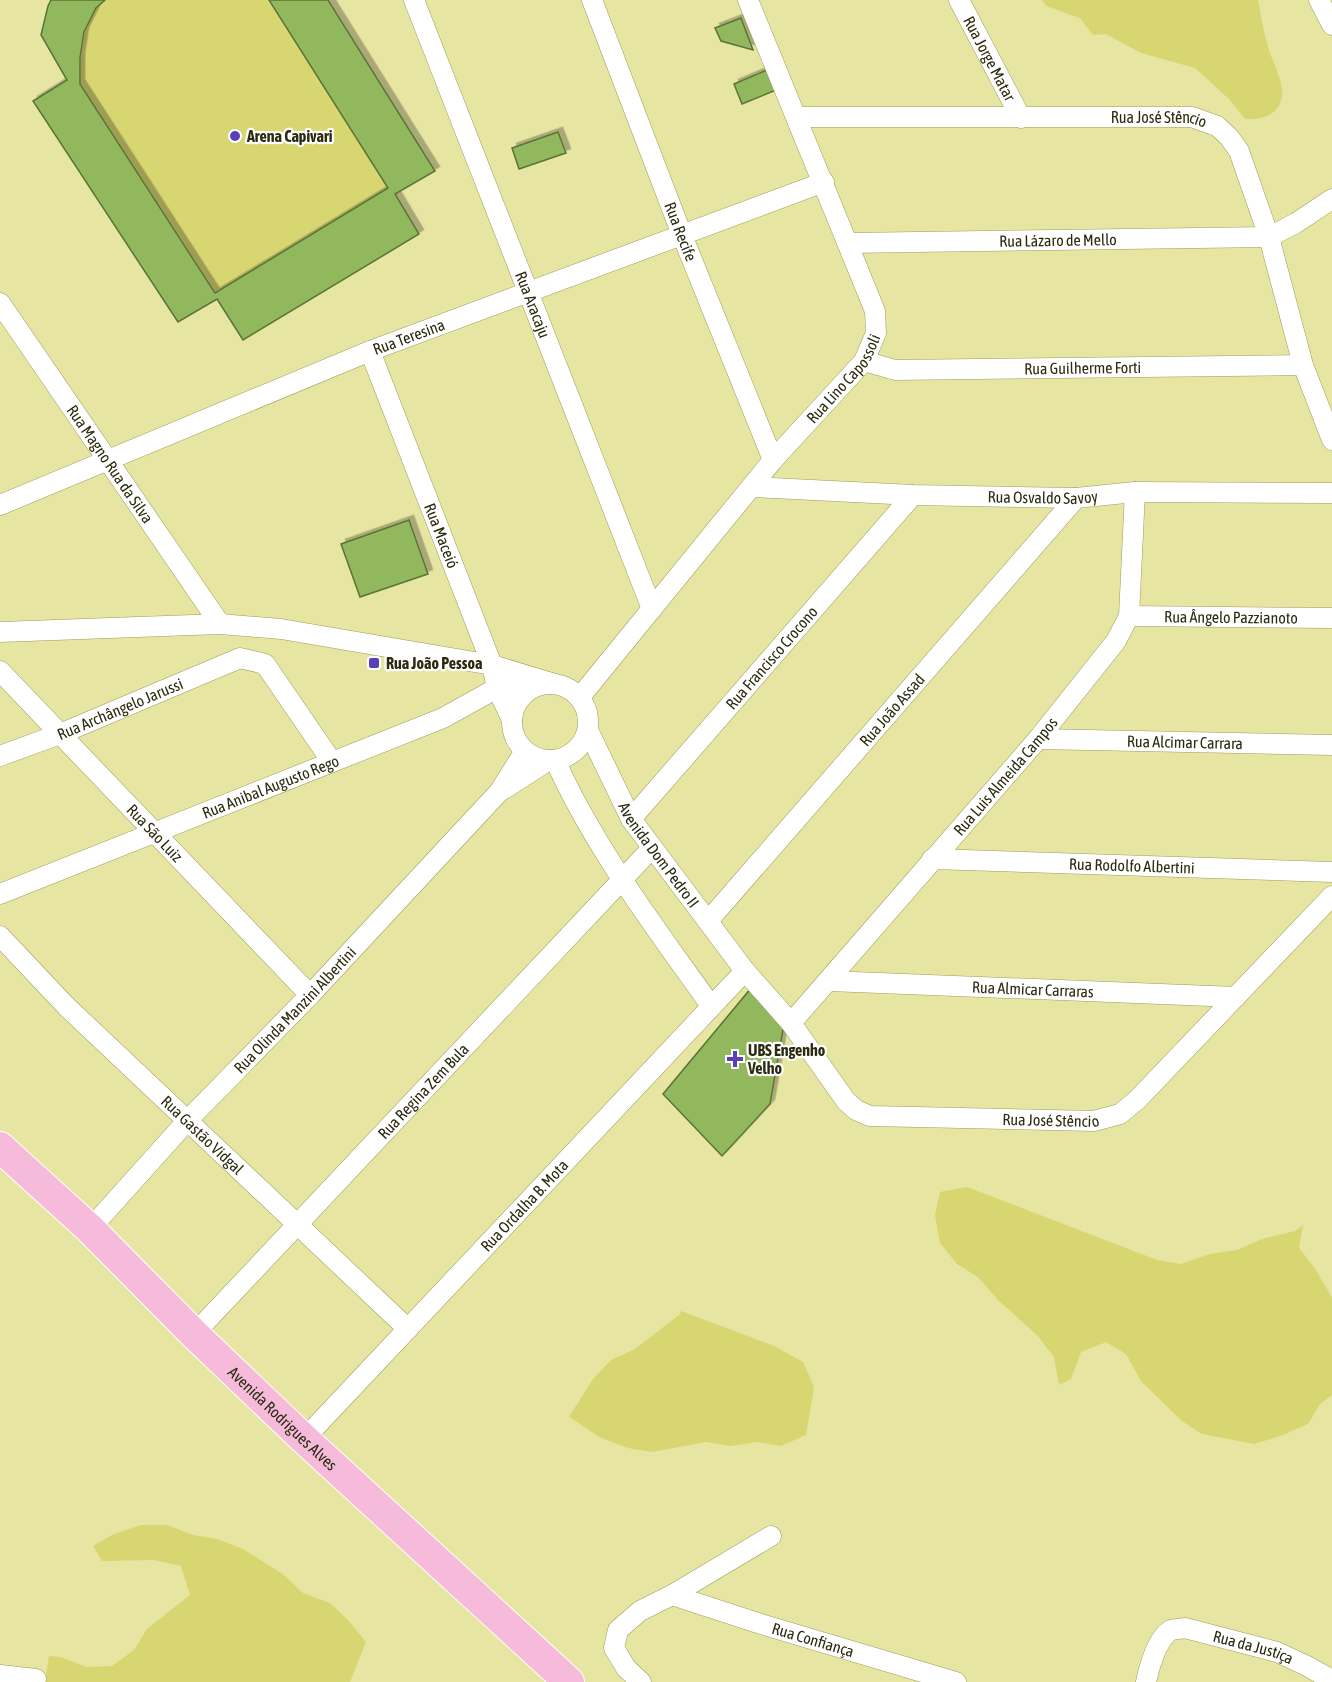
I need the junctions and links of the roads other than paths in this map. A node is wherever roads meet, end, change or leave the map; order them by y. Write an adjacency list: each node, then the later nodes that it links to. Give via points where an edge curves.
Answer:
1 (414, 0): 14 (street, Rua Aracaju)
2 (592, 0): 11 (street, Rua Recife)
3 (748, 0): 7 (street, Rua Lino Capossoli)
4 (958, 0): 8 (street, Rua Jorge Matar)
5 (1319, 0): 6 (street)
6 (1332, 25)
7 (796, 117): 8 (street, Rua José Stêncio); 9 (street, Rua Lino Capossoli)
8 (1021, 118): 12 (street, Rua José Stêncio, via 1192,117 1217,126 1239,151)
9 (824, 182): 11 (street, Rua Teresina); 13 (street, Rua Lino Capossoli)
10 (1332, 199): 12 (street)
11 (682, 235): 14 (street, Rua Teresina); 21 (street, Rua Recife)
12 (1269, 237): 13 (street, Rua Lázaro de Mello); 18 (street, Rua José Stêncio)
13 (848, 243): 17 (street, Rua Lino Capossoli, via 875,311 876,333)
14 (528, 292): 16 (street, Rua Teresina); 28 (street, Rua Aracaju)
15 (0, 303): 20 (street, Rua Magno Rua da Silva)
16 (370, 351): 20 (street, Rua Teresina); 33 (street, Rua Maceió)
17 (864, 362): 18 (street, Rua Guilherme Forti, via 895,370); 21 (street, Rua Lino Capossoli)
18 (1303, 365): 19 (street, Rua José Stêncio)
19 (1332, 440)
20 (107, 460): 27 (street, Rua Teresina); 31 (street, Rua Magno Rua da Silva)
21 (773, 460): 22 (street, Rua Lino Capossoli)
22 (752, 488): 25 (street, Rua Osvaldo Savoy); 28 (street, Rua Lino Capossoli)
23 (1135, 492): 24 (street, Rua Osvaldo Savoy); 26 (street, Rua Osvaldo Savoy); 29 (street, Rua Luis Almeida Campos)
24 (1332, 493)
25 (913, 495): 26 (street, Rua Osvaldo Savoy); 48 (street, Rua Francisco Crocono)
26 (1076, 498): 56 (street, Rua João Assad)
27 (0, 505)
28 (652, 609): 37 (street, Rua Lino Capossoli)
29 (1129, 616): 30 (street, Rua Ângelo Pazzianoto); 41 (street, Rua Luis Almeida Campos, via 1116,641)
30 (1332, 618)
31 (220, 624): 32 (street); 33 (street, via 281,629)
32 (0, 632)
33 (492, 665): 35 (street); 36 (street, Rua Maceió)
34 (0, 671): 40 (street, Rua São Luiz)
35 (548, 684): 36 (street, Rua Anibal Augusto Rego); 37 (street, via 569,688); 38 (street, via 527,690 516,703)
36 (497, 688): 38 (street, Rua Maceió); 46 (street, Rua Anibal Augusto Rego, via 443,718)
37 (580, 698): 39 (street, via 588,713)
38 (512, 720): 43 (street, via 514,737)
39 (588, 730): 45 (street, via 582,744 570,755); 48 (street, Avenida Dom Pedro II)
40 (60, 734): 44 (street, Rua Archângelo Jarussi); 46 (street, Rua Archângelo Jarussi, via 240,658 265,664); 49 (street, Rua São Luiz)
41 (1038, 739): 42 (street, Rua Alcimar Carrara); 51 (street, Rua Luis Almeida Campos)
42 (1332, 745)
43 (525, 751): 45 (street); 47 (street, Rua Olinda Manzini Albertini)
44 (0, 756)
45 (552, 760): 47 (street, Rua Olinda Manzini Albertini); 53 (street)
46 (332, 762): 49 (street, Rua Anibal Augusto Rego)
47 (499, 792): 60 (street, Rua Olinda Manzini Albertini)
48 (631, 819): 50 (street, Avenida Dom Pedro II)
49 (155, 833): 54 (street, Rua Anibal Augusto Rego); 60 (street, Rua São Luiz)
50 (652, 848): 53 (street, Rua Regina Zem Bula); 56 (street, Avenida Dom Pedro II)
51 (932, 859): 52 (street, Rua Rodolfo Albertini); 59 (street, Rua Luis Almeida Campos)
52 (1332, 872)
53 (622, 880): 62 (street); 66 (street, Rua Regina Zem Bula)
54 (0, 894)
55 (1332, 896): 61 (street, Rua José Stêncio)
56 (708, 921): 58 (street, Avenida Dom Pedro II)
57 (0, 936): 64 (street, Rua Gastão Vidgal, via 66,1006)
58 (745, 971): 62 (street, Rua Ordalha B. Mota); 63 (street, Rua José Stêncio)
59 (829, 981): 61 (street, Rua Almicar Carraras); 63 (street, Rua Luis Almeida Campos)
60 (310, 995): 64 (street, Rua Olinda Manzini Albertini)
61 (1236, 997): 63 (street, Rua José Stêncio, via 1137,1100 1120,1114 1094,1121 870,1116 846,1101)
62 (711, 1006): 68 (street, Rua Ordalha B. Mota)
63 (791, 1023)
64 (187, 1121): 66 (street, Rua Gastão Vidgal); 67 (street, Rua Olinda Manzini Albertini)
65 (0, 1147): 67 (main road, Avenida Rodrigues Alves)
66 (297, 1224): 68 (street, Rua Gastão Vidgal); 69 (street, Rua Regina Zem Bula)
67 (90, 1229): 69 (main road, Avenida Rodrigues Alves)
68 (408, 1329): 70 (street, Rua Ordalha B. Mota)
69 (194, 1335): 70 (main road, Avenida Rodrigues Alves)
70 (304, 1439): 76 (main road, Avenida Rodrigues Alves)
71 (771, 1536): 72 (street)
72 (672, 1595): 77 (street, via 640,1611 618,1630 614,1648 626,1668); 78 (street, Rua Confiança)
73 (0, 1675): 74 (street)
74 (36, 1678)
75 (1332, 1680): 79 (street, Rua da Justiça, via 1277,1652 1185,1628 1171,1630 1160,1644)
76 (569, 1682)
77 (642, 1682)
78 (956, 1682)
79 (1146, 1682)

